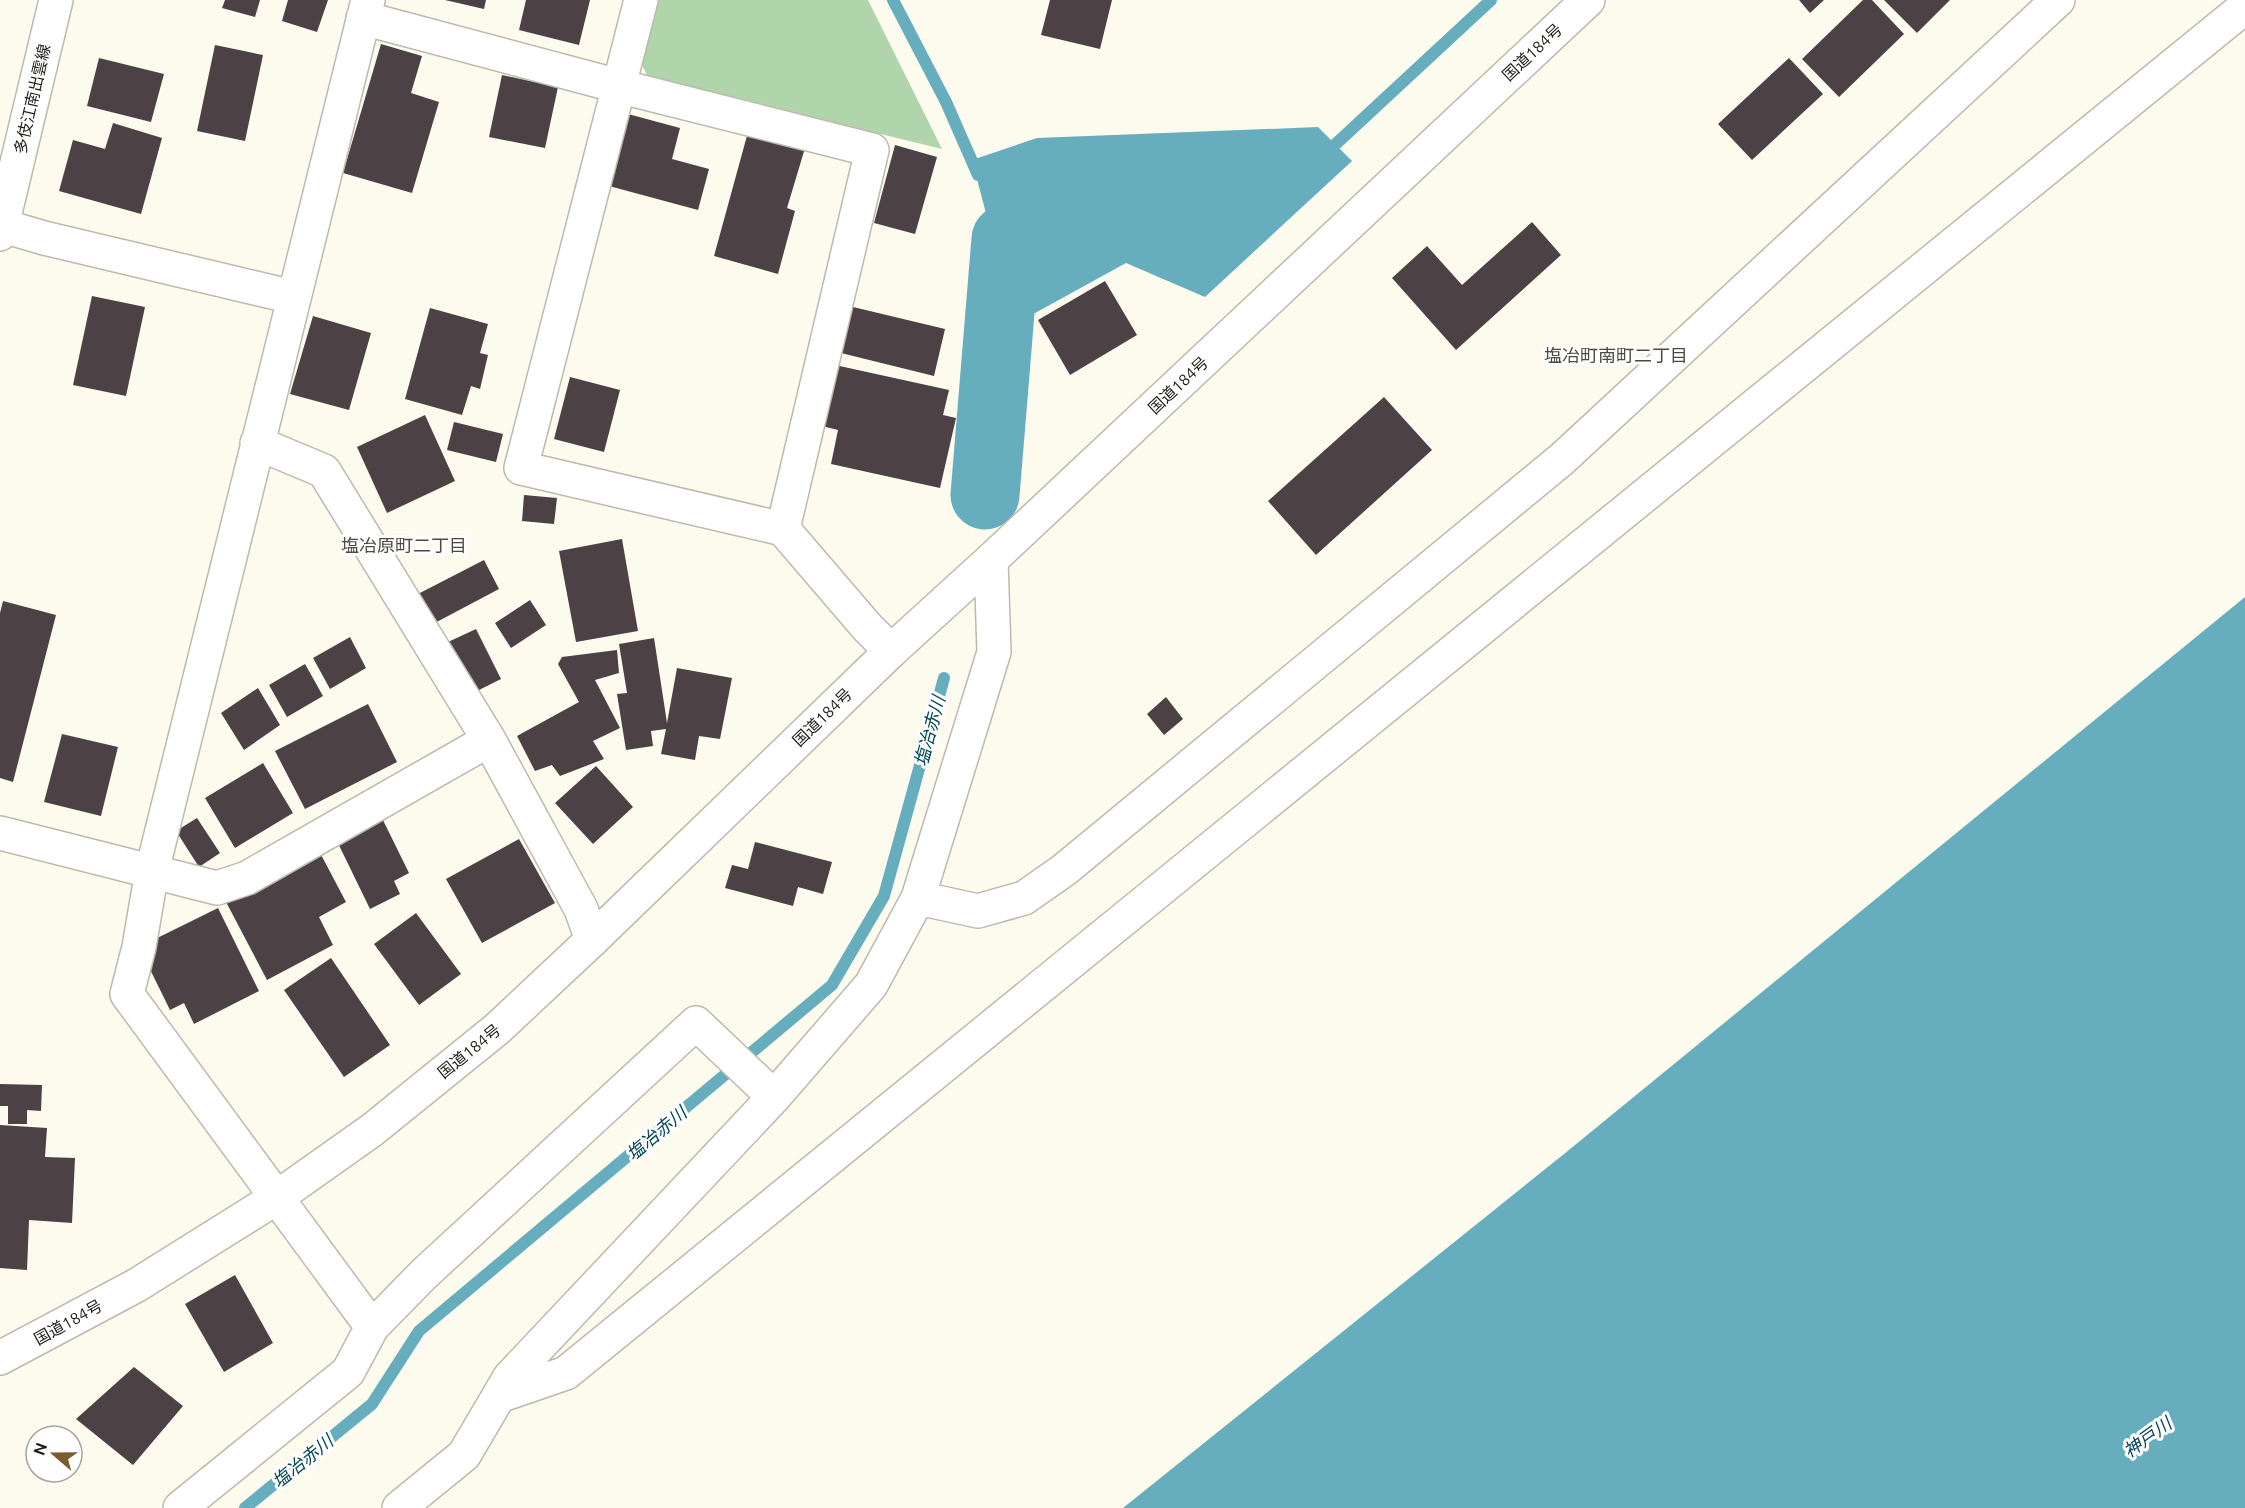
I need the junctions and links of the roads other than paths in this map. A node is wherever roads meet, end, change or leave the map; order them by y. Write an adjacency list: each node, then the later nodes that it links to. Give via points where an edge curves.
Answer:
1 (56, 0): 8 (main road, 多伎江南出雲線)
2 (641, 0): 7 (main road)
3 (1588, 0): 12 (main road, 国道184号)
4 (2058, 0): 17 (main road, via 1562,459 1064,870 1024,898 978,911)
5 (2245, 7): 23 (main road, via 566,1373)
6 (365, 9): 7 (main road); 9 (main road)
7 (618, 86): 11 (main road, via 872,150); 11 (main road, via 521,468)
8 (1, 228): 9 (main road)
9 (293, 297): 10 (main road)
10 (256, 443): 14 (main road, via 324,471); 16 (main road)
11 (783, 529): 13 (main road)
12 (991, 560): 13 (main road, 国道184号); 17 (main road, via 994,652)
13 (891, 651): 18 (main road, 国道184号)
14 (489, 740): 16 (main road, via 247,878 217,888); 18 (main road, via 581,909)
15 (0, 833): 16 (main road)
16 (152, 871): 20 (main road, via 127,994)
17 (918, 898): 19 (main road, via 871,986)
18 (592, 940): 20 (main road, 国道184号, via 497,1029 372,1130)
19 (774, 1097): 21 (main road, via 696,1023 424,1274); 23 (main road, via 510,1377)
20 (276, 1198): 21 (main road); 22 (main road, 国道184号, via 137,1285)
21 (372, 1327): 24 (main road, via 348,1372)
22 (0, 1358)
23 (499, 1396): 25 (main road, via 464,1455)
24 (180, 1508)
25 (399, 1508)

